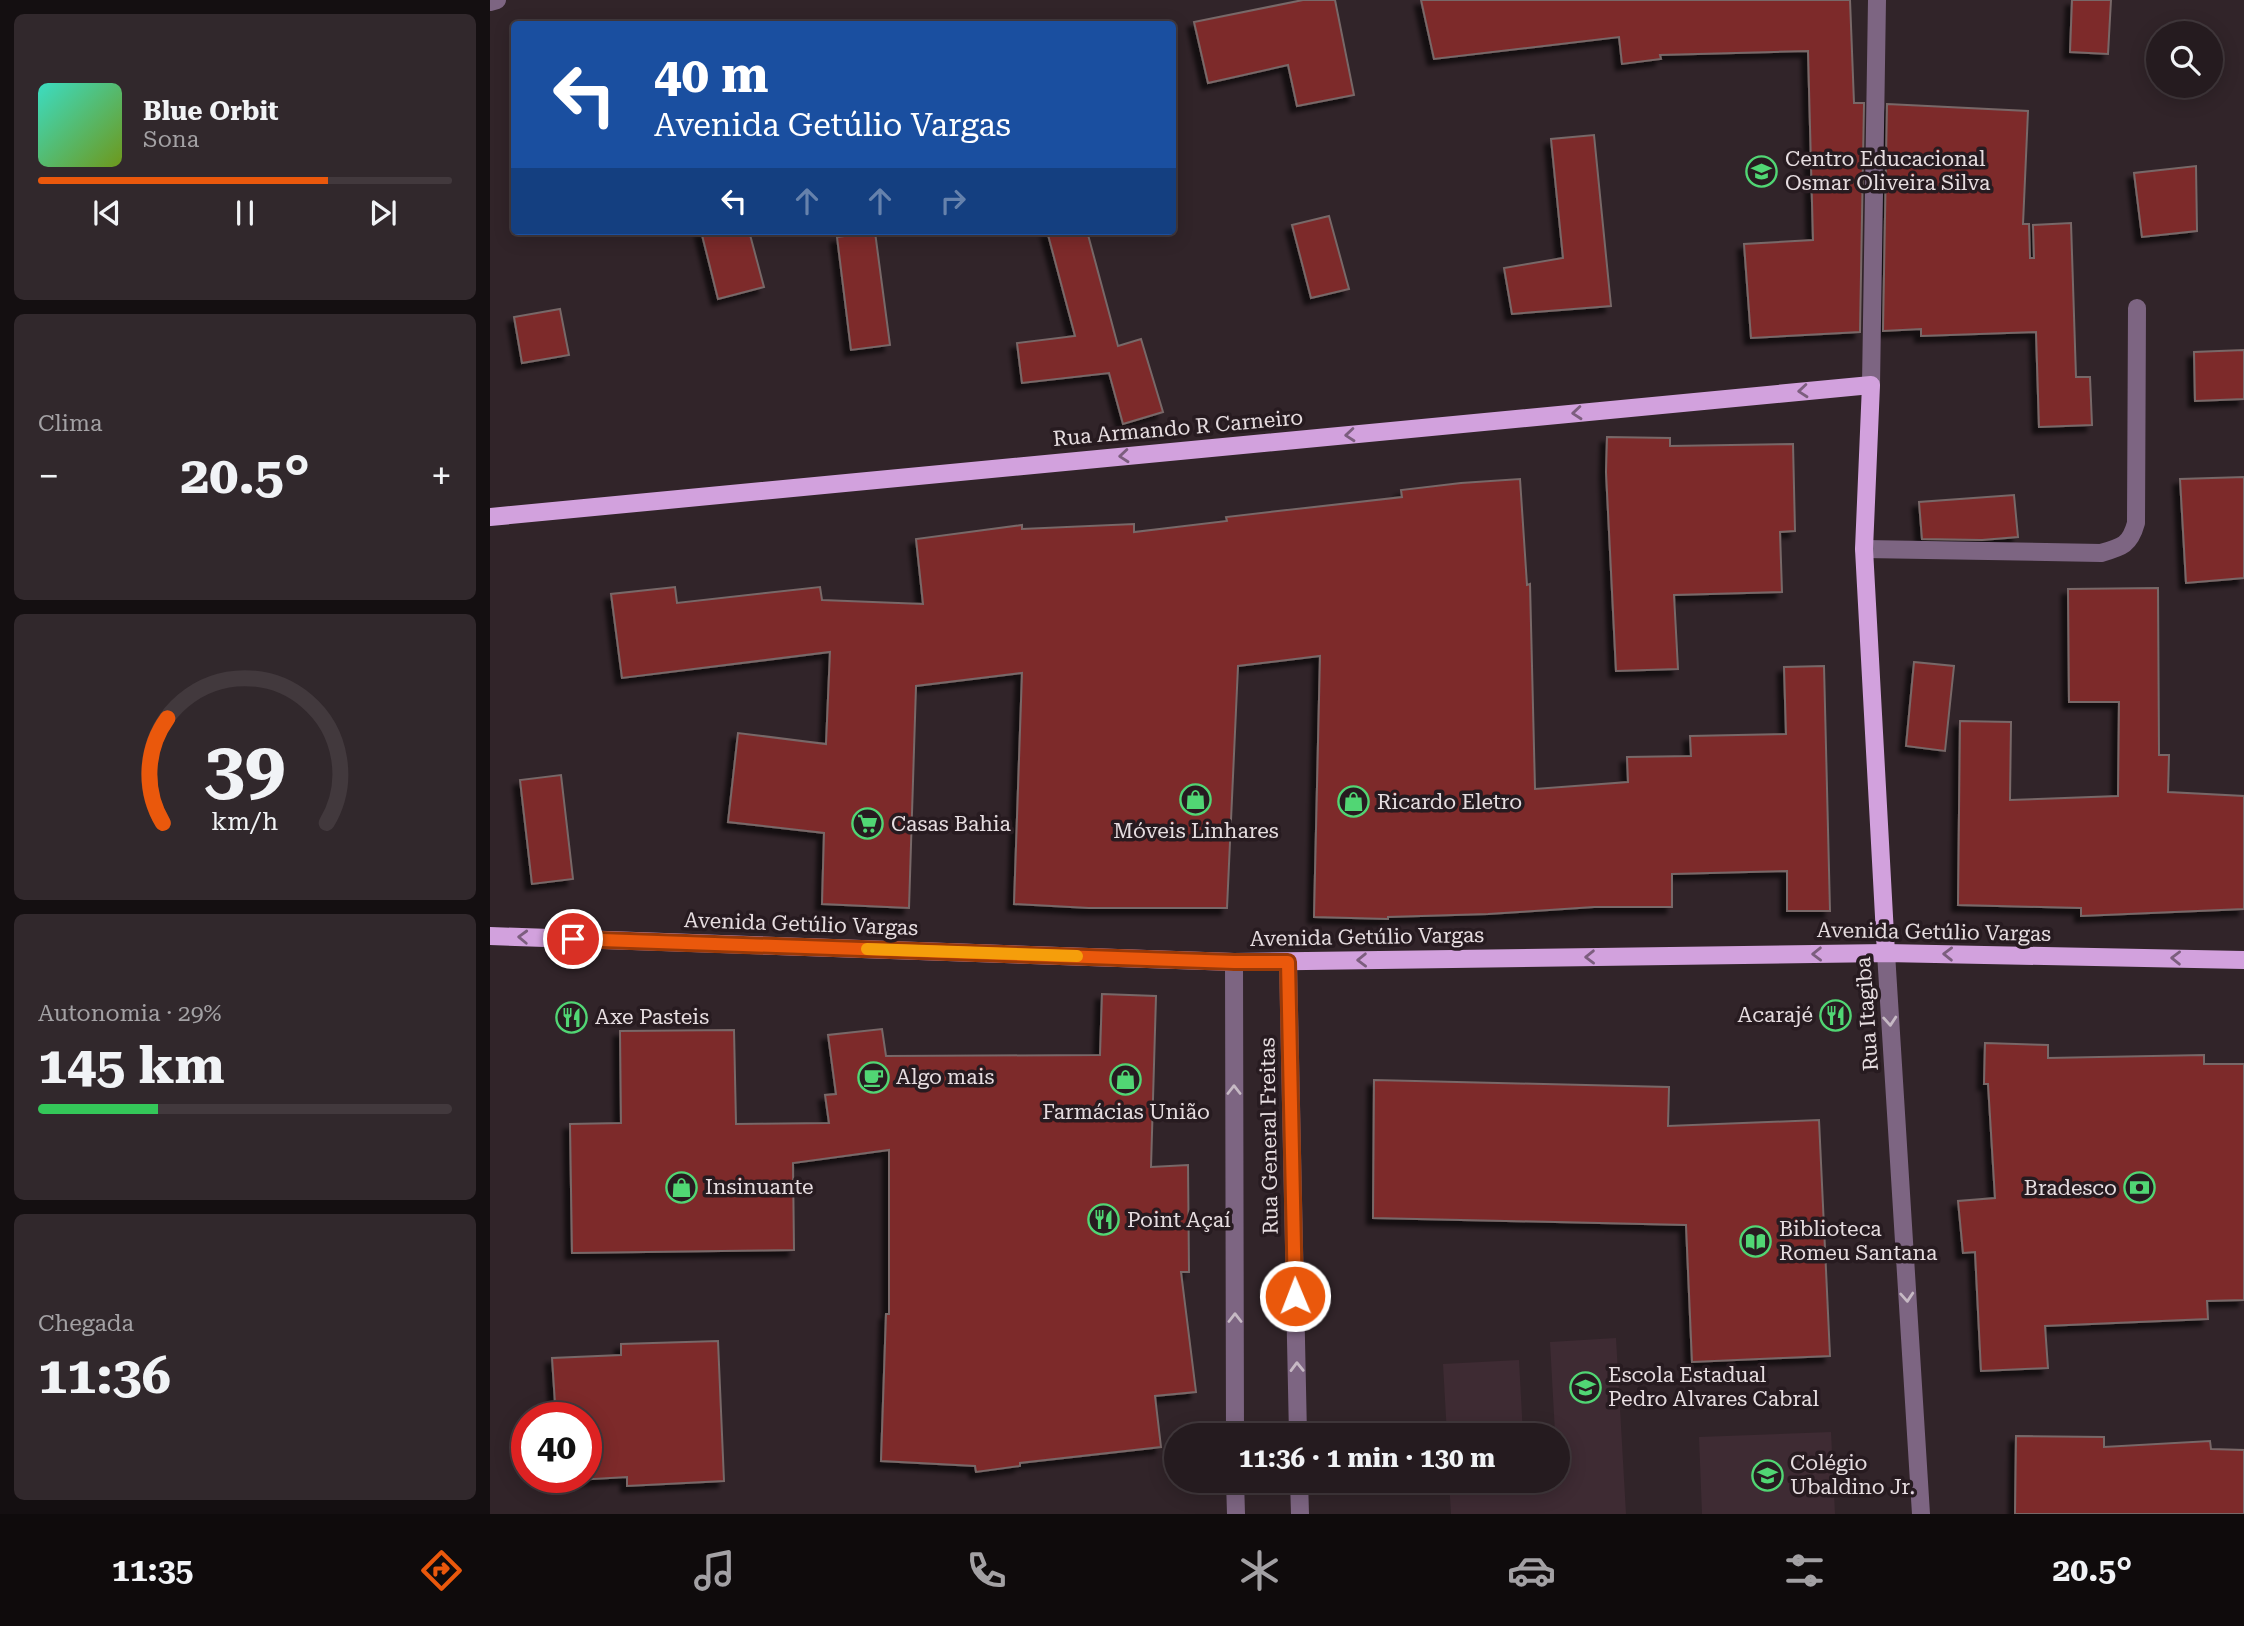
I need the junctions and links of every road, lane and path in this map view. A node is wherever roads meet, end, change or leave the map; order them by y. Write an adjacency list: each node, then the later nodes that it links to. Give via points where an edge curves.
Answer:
1 (497, 0): 3 (street)
2 (1877, 0): 5 (street)
3 (490, 2)
4 (2137, 308): 7 (street, via 2136,523 2132,538 2101,553)
5 (1871, 385): 6 (main road, Rua Armando R Carneiro, one-way to 6); 7 (main road, Rua Itagiba)
6 (490, 517)
7 (1864, 549): 9 (main road, Rua Itagiba)
8 (490, 936): 11 (main road, Avenida Getúlio Vargas, one-way to 8)
9 (1886, 953): 10 (main road, Avenida Getúlio Vargas, one-way to 9); 12 (main road, Avenida Getúlio Vargas, one-way to 12); 19 (street, Rua Itagiba, one-way to 19)
10 (2244, 960)
11 (1234, 962): 12 (main road, Avenida Getúlio Vargas); 13 (street, Rua General Freitas, one-way to 11)
12 (1288, 962): 14 (street, Rua General Freitas, one-way to 12)
13 (1235, 1423)
14 (1298, 1423)
15 (1236, 1493): 17 (street)
16 (1299, 1493): 18 (street)
17 (1236, 1514)
18 (1300, 1514)
19 (1921, 1514)

